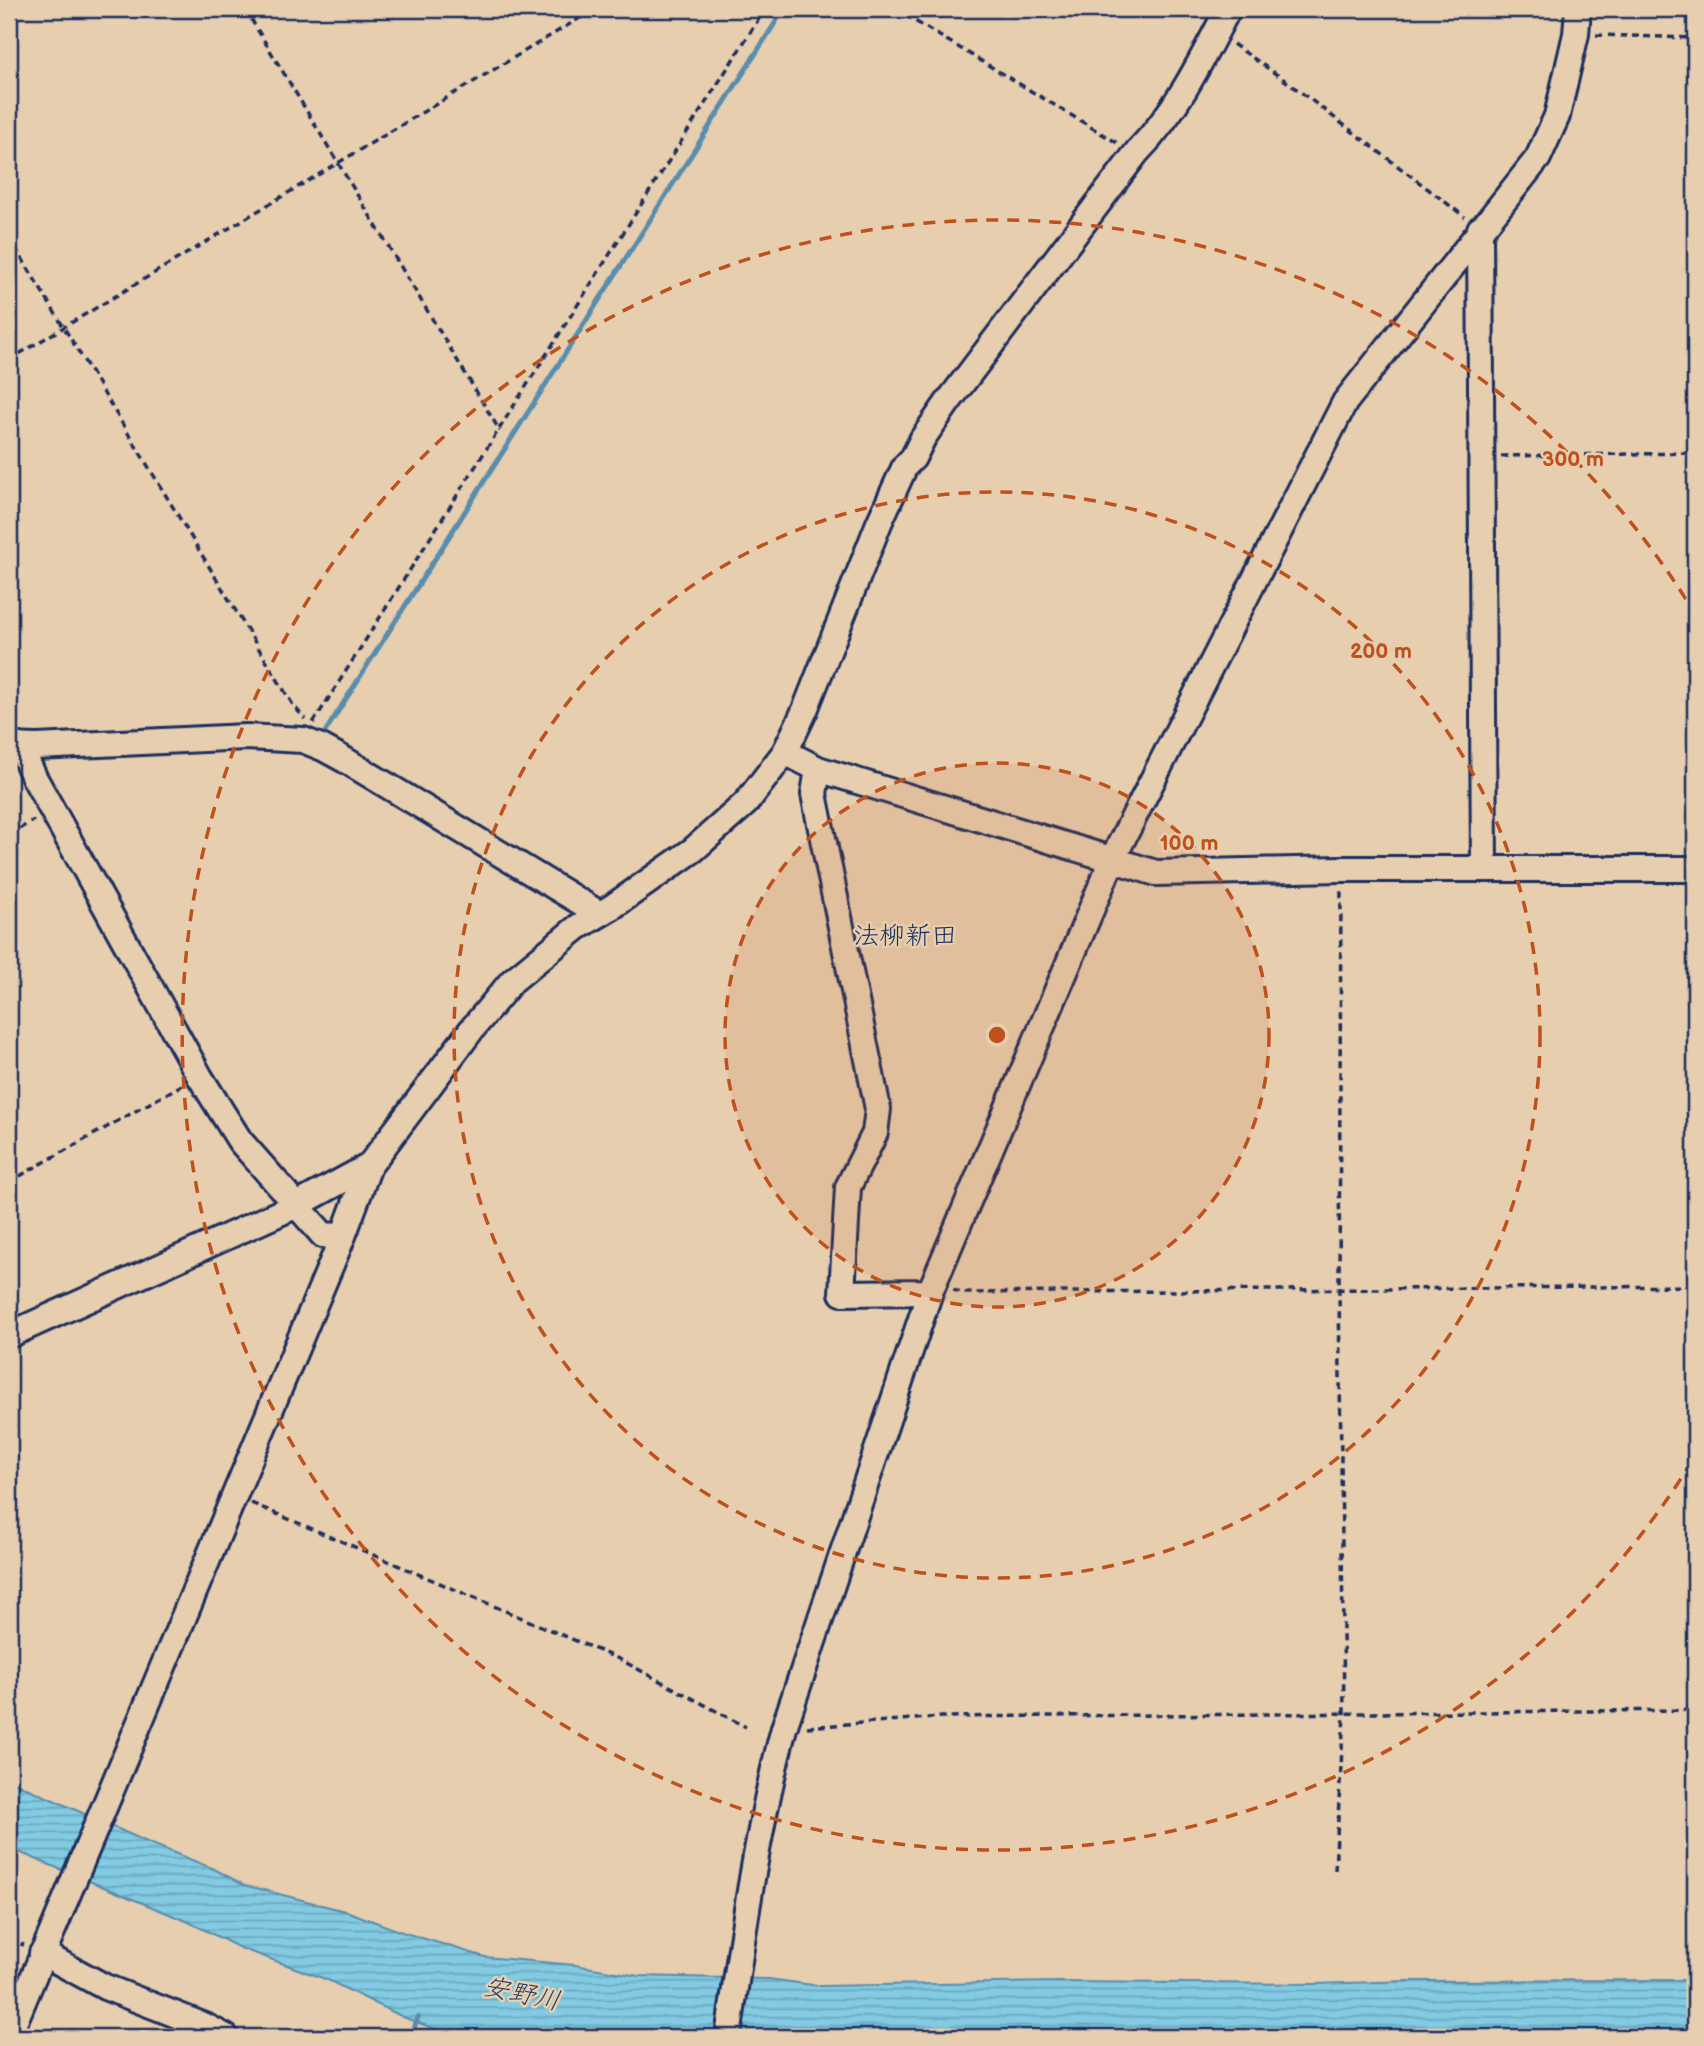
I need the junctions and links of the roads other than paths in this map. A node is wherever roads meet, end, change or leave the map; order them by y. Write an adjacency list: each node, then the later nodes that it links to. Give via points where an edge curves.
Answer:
1 (1228, 9): 5 (street, via 1159,130 1137,152 948,402 905,466)
2 (1578, 9): 3 (street, via 1557,116 1538,158)
3 (1480, 229): 7 (street, via 1345,402); 8 (street)
4 (15, 746): 10 (street, via 246,737 303,740 345,760); 12 (street, via 200,1077 240,1141)
5 (785, 752): 6 (street); 10 (street, via 746,803 694,850)
6 (818, 769): 7 (street); 14 (street, via 814,794 878,1109 875,1133 848,1187 842,1293)
7 (1113, 858): 8 (street, via 1156,873); 14 (street)
8 (1484, 868): 9 (street)
9 (1695, 869)
10 (600, 914): 11 (street, via 512,981)
11 (369, 1166): 12 (street); 13 (street)
12 (297, 1205): 13 (street, via 323,1235); 15 (street)
13 (343, 1236): 16 (street)
14 (932, 1288): 19 (street, via 784,1728 745,1915)
15 (9, 1335)
16 (42, 1953): 17 (street); 18 (street, via 105,1987)
17 (9, 2035)
18 (226, 2037)
19 (728, 2037)

